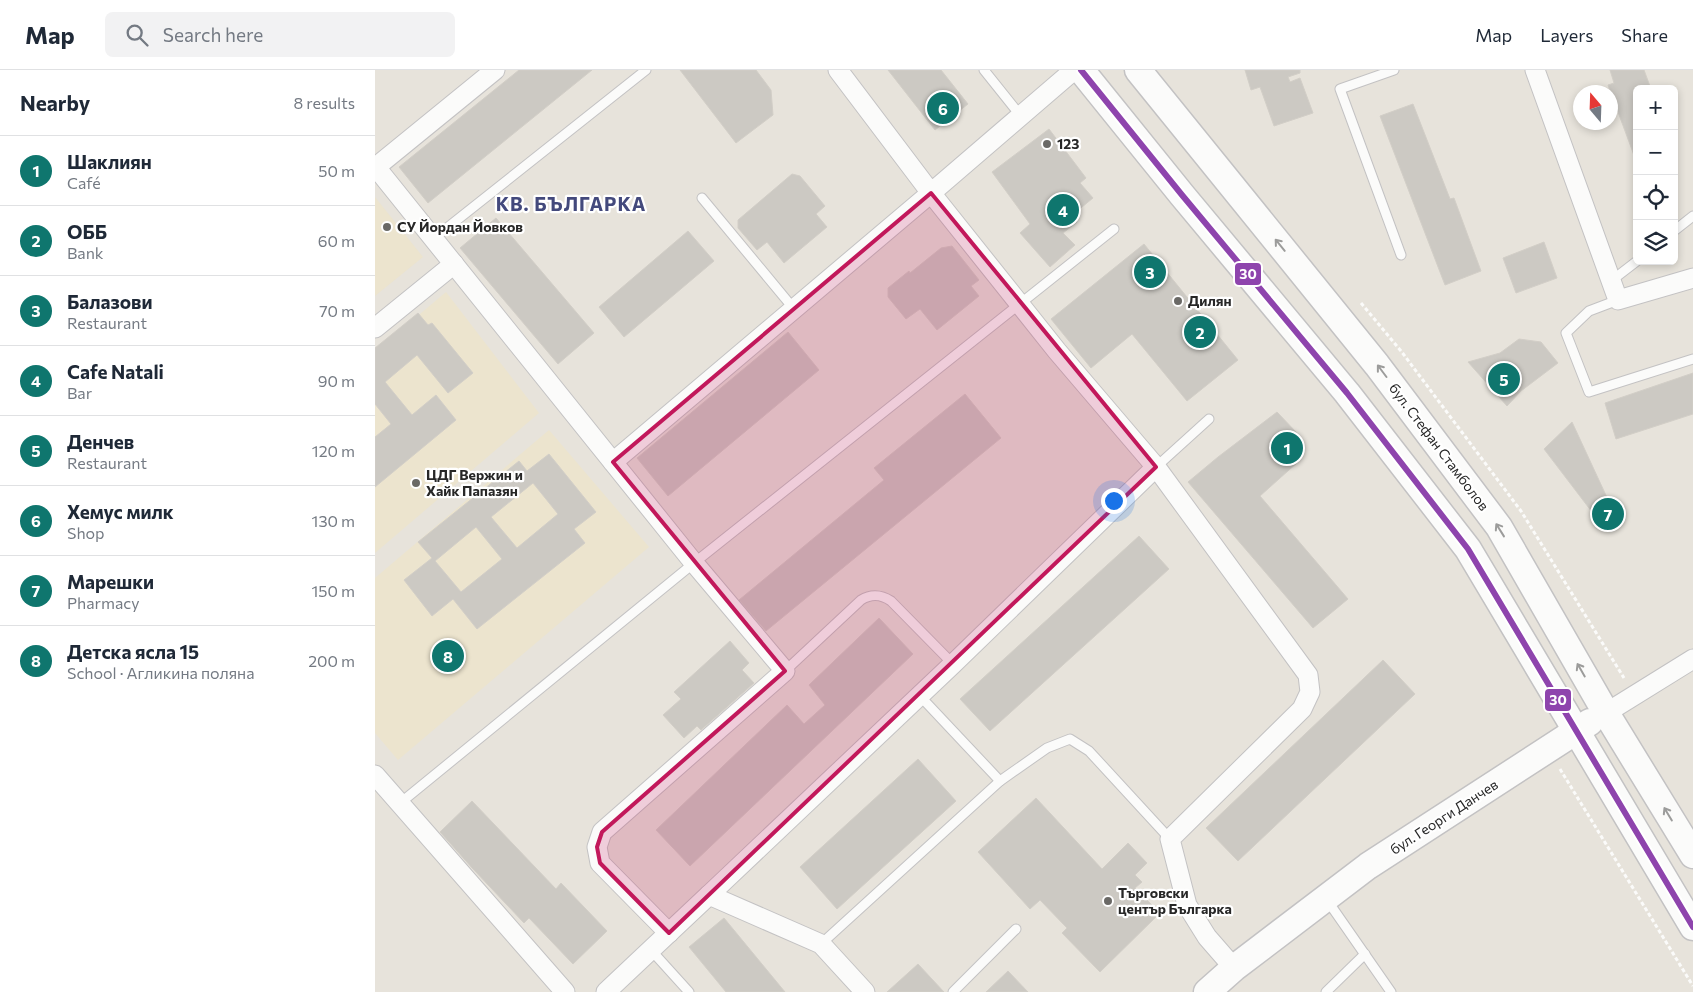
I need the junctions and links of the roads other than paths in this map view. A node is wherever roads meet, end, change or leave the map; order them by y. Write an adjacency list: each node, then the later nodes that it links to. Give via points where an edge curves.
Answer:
1 (495, 70): 11 (street)
2 (646, 70): 17 (lane)
3 (838, 70): 12 (street)
4 (984, 70): 10 (lane)
5 (1074, 70): 10 (street)
6 (1081, 70): 37 (main road, via 1347,393 1468,549)
7 (1138, 70): 36 (main road, бул. Стефан Стамболов, one-way to 7, via 1499,527 1377,365)
8 (1394, 70): 18 (lane, via 1341,89)
9 (1535, 70): 22 (street)
10 (1020, 115): 12 (street)
11 (375, 166): 17 (street)
12 (931, 193): 24 (street); 25 (street)
13 (702, 198): 25 (lane)
14 (1693, 216): 15 (lane)
15 (1678, 227)
16 (1114, 229): 24 (lane)
17 (433, 239): 20 (street)
18 (1401, 255)
19 (1633, 263): 22 (lane)
20 (453, 264): 26 (street); 29 (street)
21 (1693, 278): 23 (street)
22 (1611, 281): 23 (street)
23 (1618, 300): 27 (lane, via 1589,311 1566,334 1589,392)
24 (1019, 304): 30 (street); 31 (lane)
25 (793, 309): 29 (street)
26 (375, 328)
27 (1693, 359)
28 (1209, 419): 30 (lane)
29 (613, 462): 31 (street)
30 (1156, 467): 33 (street); 41 (street, via 1308,675 1310,692 1302,709)
31 (694, 563): 34 (street); 40 (lane)
32 (1693, 659): 36 (street, бул. Георги Данчев)
33 (953, 664): 34 (lane, via 891,601 873,595 861,600); 35 (street)
34 (785, 671): 47 (street, via 602,832 598,839 600,863)
35 (920, 696): 39 (lane); 43 (street)
36 (1606, 713): 37 (main road, бул. Георги Данчев); 42 (main road, бул. Стефан Стамболов, one-way to 36)
37 (1576, 731): 44 (main road, бул. Георги Данчев); 45 (main road)
38 (375, 775): 40 (street)
39 (1000, 781): 41 (lane, via 1047,748 1070,739 1089,751); 48 (lane)
40 (399, 804): 52 (street)
41 (1170, 838): 51 (street, via 1187,905 1207,937)
42 (1693, 855)
43 (709, 895): 47 (street); 48 (street)
44 (1325, 898): 50 (lane); 51 (main road, бул. Георги Данчев)
45 (1693, 927)
46 (1016, 930): 56 (lane)
47 (669, 934): 49 (street)
48 (821, 944): 55 (street)
49 (651, 950): 53 (street); 54 (lane)
50 (1365, 954): 58 (lane); 59 (lane)
51 (1233, 968): 57 (main road, бул. Георги Данчев)
52 (565, 992)
53 (606, 992)
54 (689, 992)
55 (865, 992)
56 (953, 992)
57 (1207, 992)
58 (1326, 992)
59 (1391, 992)

